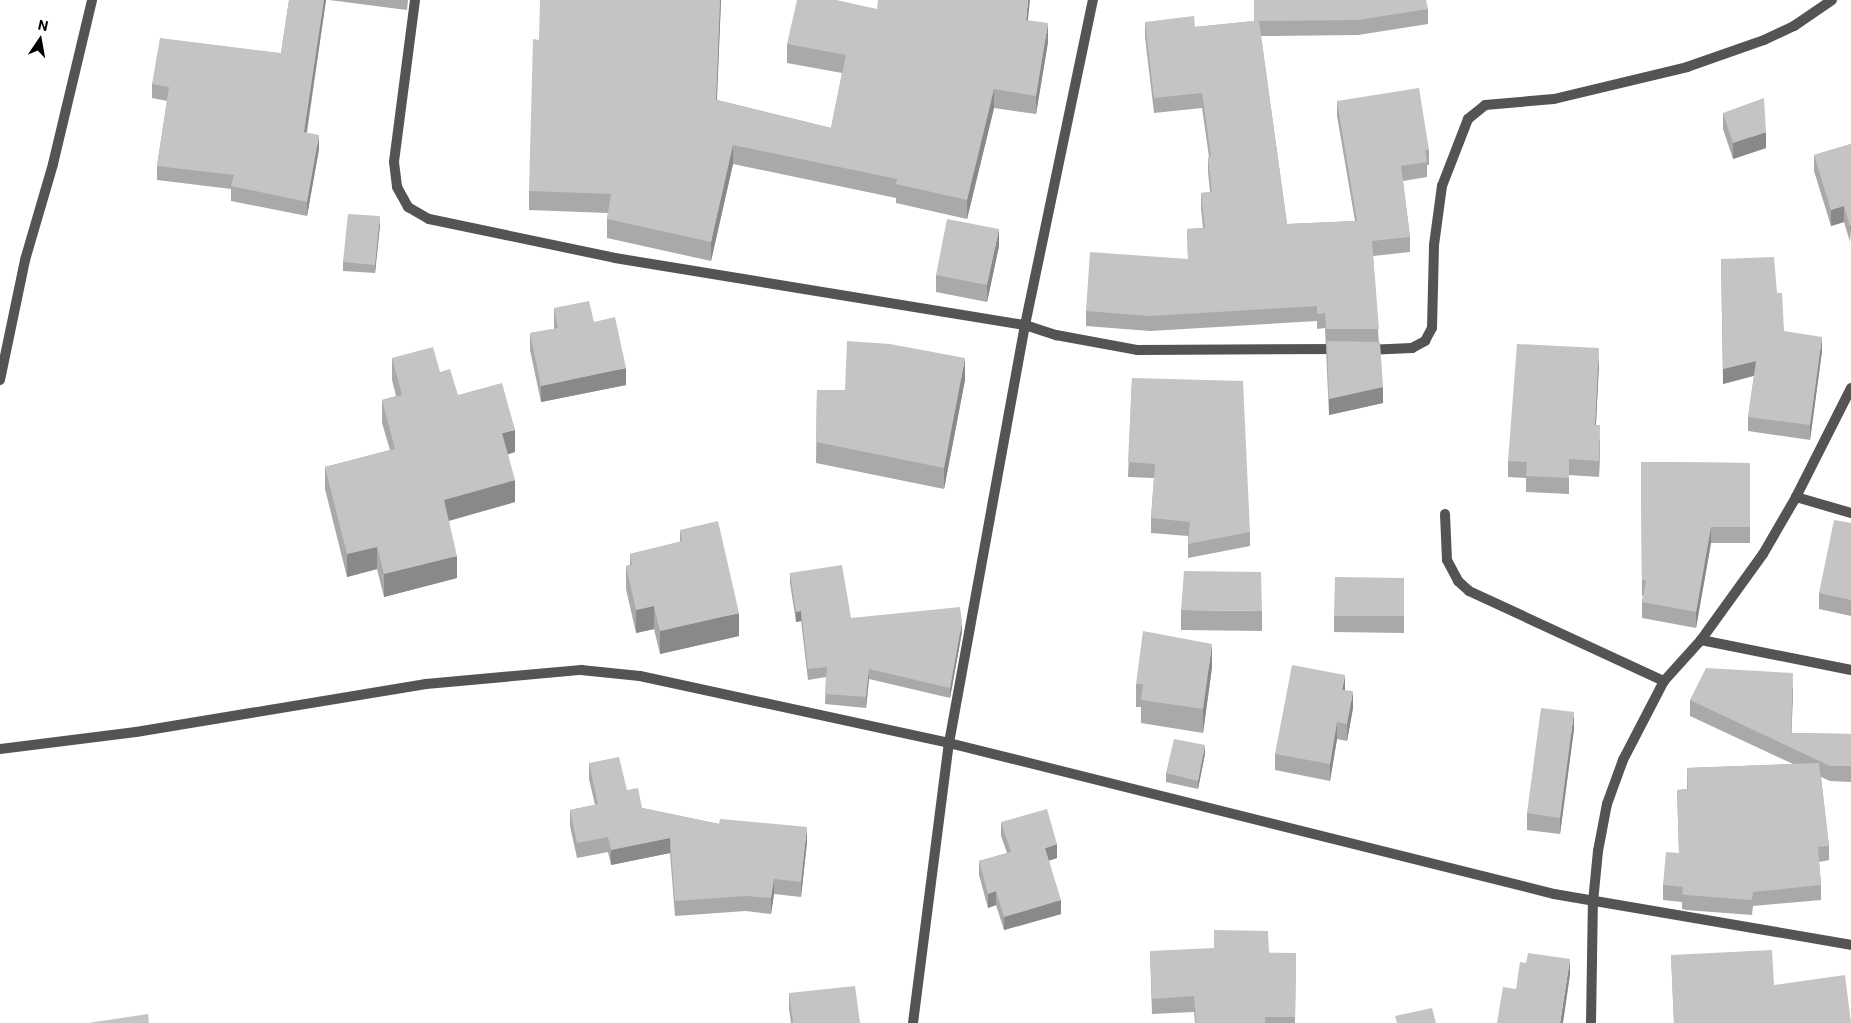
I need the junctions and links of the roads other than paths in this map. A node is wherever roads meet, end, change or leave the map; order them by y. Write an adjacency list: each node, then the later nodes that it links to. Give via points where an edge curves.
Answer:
1 (92, 0): 6 (street, via 54,164 25,260)
2 (415, 0): 5 (street, via 394,162 397,188 408,206 429,219 615,258)
3 (1093, 0): 5 (street)
4 (1832, 0): 5 (street, via 1794,26 1764,40 1687,67 1554,99 1485,105 1468,119 1455,146 1437,212 1432,328 1425,341 1412,348 1383,351 1137,350 1065,337)
5 (1025, 325): 14 (street)
6 (0, 380)
7 (1851, 388): 8 (street)
8 (1796, 497): 9 (street); 11 (street, via 1762,554)
9 (1851, 513)
10 (1445, 514): 13 (street, via 1447,560 1458,581 1469,591)
11 (1701, 640): 12 (street); 13 (street)
12 (1851, 670)
13 (1664, 680): 16 (street, via 1623,760 1607,804)
14 (949, 743): 15 (street, via 640,676 581,670 426,684 154,729); 16 (street); 18 (street)
15 (0, 749)
16 (1593, 902): 17 (street); 19 (street)
17 (1851, 945)
18 (913, 1023)
19 (1591, 1023)

